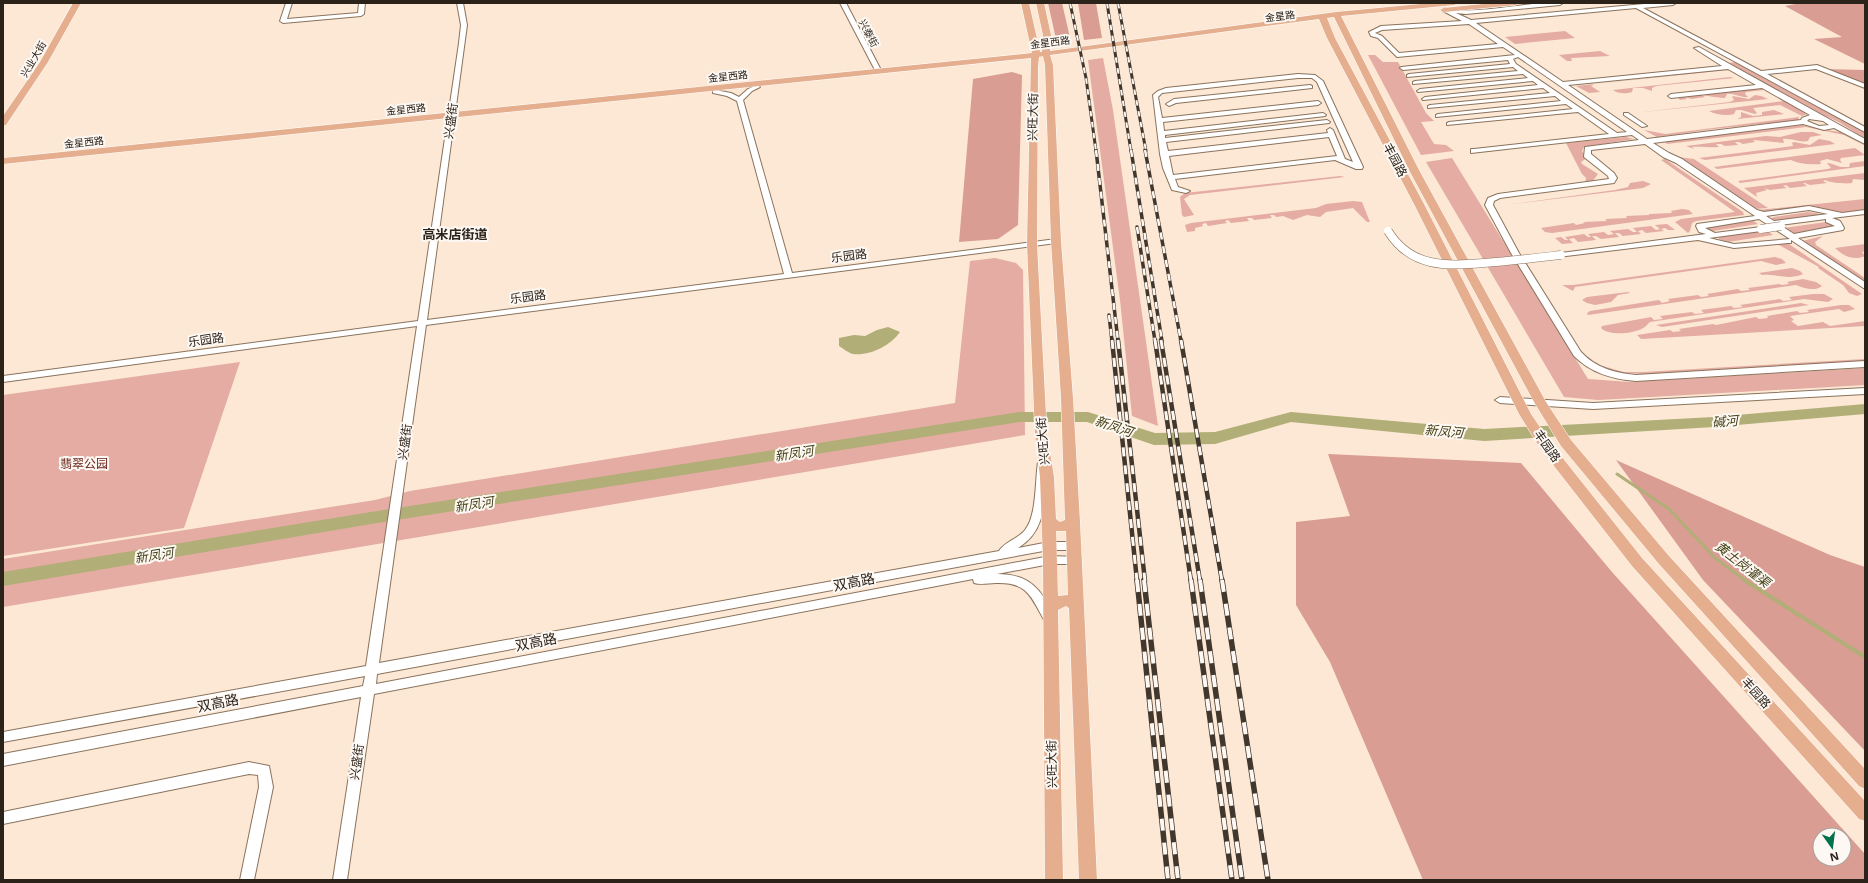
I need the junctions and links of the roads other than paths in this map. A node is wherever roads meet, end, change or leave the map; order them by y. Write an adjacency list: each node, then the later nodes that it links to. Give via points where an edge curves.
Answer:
1 (70, 3): 57 (main road, 兴业大街, via 36,64)
2 (77, 3): 66 (main road, 兴业大街, via 44,62)
3 (288, 3): 4 (street, via 283,21 361,14)
4 (362, 3)
5 (460, 3): 61 (street, 兴盛街, via 464,25)
6 (843, 3): 35 (street, 兴泰街)
7 (1025, 3): 30 (main road, 兴旺大街, via 1036,49)
8 (1040, 3): 20 (main road, 兴旺大街)
9 (1454, 3): 16 (main road)
10 (1516, 3): 15 (main road, 金星路)
11 (1560, 3): 15 (street, via 1466,12)
12 (1632, 3): 14 (street)
13 (1673, 3): 14 (street)
14 (1638, 7): 19 (street); 37 (street)
15 (1445, 10): 16 (main road, 金星路); 19 (street)
16 (1337, 17): 17 (main road, 金星路); 22 (main road, 丰园路)
17 (1322, 18): 18 (main road, 金星西路); 21 (main road, 丰园路); 28 (main road, 金星路, via 1234,36 1100,53)
18 (1284, 21): 24 (main road); 25 (main road, 金星西路)
19 (1470, 22): 23 (street); 23 (street, via 1381,28 1372,32 1380,36 1397,55)
20 (1047, 35): 24 (main road, via 1055,44); 28 (main road, 兴旺大街)
21 (1330, 36): 22 (main road); 102 (main road, 丰园路)
22 (1347, 38): 103 (main road, 丰园路, via 1414,170)
23 (1504, 45): 29 (street)
24 (1082, 47): 25 (main road); 27 (main road)
25 (1104, 47): 27 (main road, 金星西路)
26 (1697, 48): 33 (street)
27 (1070, 51): 28 (main road, 金星西路)
28 (1046, 56): 30 (main road, 金星西路); 92 (main road, 兴旺大街, via 1049,73)
29 (1520, 56): 31 (street); 41 (street)
30 (1035, 57): 35 (main road, 金星西路); 45 (main road, 金星西路); 93 (main road, 兴旺大街)
31 (1509, 57): 32 (street); 34 (street)
32 (1514, 65): 36 (street); 38 (street)
33 (1729, 67): 41 (street); 43 (street)
34 (1403, 68)
35 (879, 72): 61 (main road, 金星西路)
36 (1524, 72): 39 (street); 40 (street)
37 (1760, 73): 44 (street, via 1817,67); 70 (street)
38 (1409, 76)
39 (1534, 79): 42 (street); 46 (street)
40 (1414, 83)
41 (1562, 84): 71 (street)
42 (1545, 86): 49 (street); 51 (street)
43 (1764, 86): 50 (street); 62 (street)
44 (1865, 86)
45 (757, 87): 47 (main road, 金星西路); 52 (street)
46 (1420, 91)
47 (715, 92): 52 (street, via 729,94); 61 (main road, 金星西路)
48 (1312, 92): 54 (street, via 1174,101); 58 (street); 63 (street)
49 (1556, 94): 53 (street); 55 (street)
50 (1671, 96)
51 (1425, 99)
52 (740, 100): 94 (street)
53 (1568, 102): 56 (street); 60 (street)
54 (1169, 104)
55 (1430, 107)
56 (1579, 110): 67 (street); 72 (street)
57 (3, 112)
58 (1323, 114): 64 (street); 73 (street)
59 (1626, 114): 69 (street)
60 (1438, 116)
61 (452, 117): 80 (main road, 金星西路); 81 (main road, 金星西路); 97 (street, 兴盛街)
62 (1820, 118): 65 (street, via 1808,117); 68 (street)
63 (1159, 120): 73 (street); 79 (street, via 1156,95 1166,90 1313,76 1320,81 1359,167)
64 (1327, 122): 73 (street); 74 (street)
65 (1804, 122): 68 (street, via 1825,128); 75 (street)
66 (3, 123)
67 (1449, 124)
68 (1834, 125): 76 (street)
69 (1644, 126)
70 (1865, 130)
71 (1634, 133): 72 (street); 75 (street)
72 (1616, 135): 77 (street)
73 (1161, 136): 78 (street)
74 (1332, 136): 78 (street); 79 (street)
75 (1646, 141): 86 (street, via 1672,162); 98 (street, via 1588,149 1587,155 1611,175 1611,181 1498,196 1489,202 1515,253 1581,359 1608,374 1636,378)
76 (1865, 142)
77 (1474, 151)
78 (1164, 154): 82 (street)
79 (1342, 160): 82 (street, via 1336,158)
80 (3, 161)
81 (3, 166)
82 (1171, 177): 83 (street, via 1175,188)
83 (1186, 191)
84 (1865, 214): 85 (street)
85 (1845, 216): 86 (street, via 1809,208 1764,214); 87 (street); 91 (street, via 1843,231)
86 (1757, 219): 87 (street, bridge, via 1779,225); 87 (street, via 1811,211 1821,212); 89 (street); 89 (street, via 1700,226 1702,230); 90 (street, via 1747,216 1699,223 1696,224); 91 (street)
87 (1827, 219): 91 (street, via 1837,223 1840,228)
88 (1388, 231): 90 (street, bridge, via 1392,241 1409,254 1431,263 1460,266)
89 (1713, 234): 90 (street); 91 (street, via 1717,240 1733,244)
90 (1692, 237): 91 (street, via 1734,246)
91 (1788, 237): 95 (street); 96 (street)
92 (1056, 241): 93 (street, 乐园路); 108 (main road, 兴旺大街)
93 (1032, 244): 94 (street, 乐园路); 104 (main road, 兴旺大街)
94 (789, 276): 97 (street, 乐园路)
95 (1865, 286)
96 (1865, 292)
97 (423, 323): 99 (street, 乐园路); 117 (street, 兴盛街)
98 (1865, 364)
99 (3, 379)
100 (1865, 391): 103 (street, via 1593,406)
101 (1500, 400): 102 (street)
102 (1519, 401): 103 (street); 105 (main road, 丰园路, via 1544,445)
103 (1540, 402): 106 (main road, 丰园路, via 1566,443)
104 (1044, 456): 107 (main road, 兴旺大街); 111 (street, via 1039,478 1038,515 1034,528 1019,543)
105 (1591, 503): 106 (main road, via 1604,514 1611,516 1617,515); 113 (main road, 丰园路)
106 (1621, 510): 112 (main road, 丰园路)
107 (1048, 520): 108 (main road, via 1059,528); 109 (main road, 兴旺大街)
108 (1073, 522): 110 (main road, 兴旺大街)
109 (1049, 553): 110 (street, 双高路); 111 (street, 双高路); 114 (street, 双高路); 116 (main road, 兴旺大街)
110 (1075, 553): 115 (main road, 兴旺大街)
111 (992, 556): 117 (street, 双高路)
112 (1664, 560): 113 (main road, via 1646,549 1638,548 1634,550); 121 (main road, 丰园路)
113 (1637, 562): 122 (main road, 丰园路)
114 (918, 585): 116 (street, via 1011,578 1023,582 1035,592); 118 (street, 双高路)
115 (1077, 607): 116 (main road, via 1064,600); 127 (main road, 兴旺大街)
116 (1050, 615): 126 (main road, 兴旺大街)
117 (371, 668): 118 (street, 兴盛街); 119 (street, 双高路)
118 (368, 690): 120 (street, 双高路); 125 (street, 兴盛街)
119 (3, 737)
120 (3, 760)
121 (1865, 781)
122 (1865, 813)
123 (3, 818): 124 (street, via 249,768 264,770 266,787)
124 (247, 880)
125 (340, 880)
126 (1054, 880)
127 (1088, 880)

